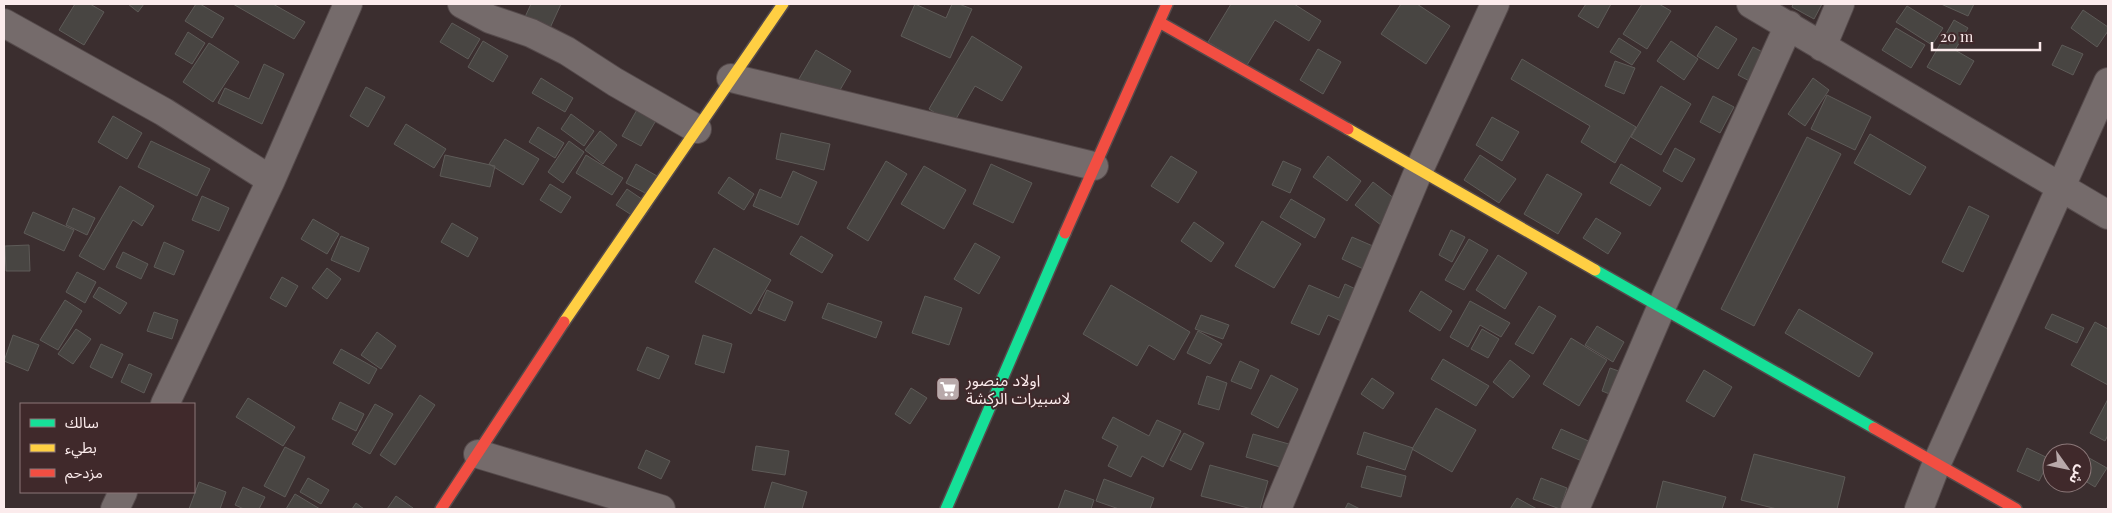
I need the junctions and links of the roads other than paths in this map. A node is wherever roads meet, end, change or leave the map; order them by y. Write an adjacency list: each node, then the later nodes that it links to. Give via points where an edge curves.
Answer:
1 (10, 4): 9 (street)
2 (348, 4): 19 (street)
3 (462, 4): 16 (street, via 567,51)
4 (783, 4): 14 (street)
5 (1167, 4): 11 (street)
6 (1495, 4): 18 (street)
7 (1751, 4): 12 (street)
8 (1840, 4): 13 (street)
9 (4, 15)
10 (4, 22): 19 (street, via 164,112)
11 (1159, 22): 17 (street); 18 (street)
12 (1789, 25): 13 (street); 22 (street)
13 (1822, 47): 20 (street)
14 (731, 78): 16 (street); 17 (street)
15 (2108, 82): 20 (street)
16 (697, 129): 24 (street, via 530,371)
17 (1094, 166): 30 (street)
18 (1419, 170): 22 (street); 31 (street)
19 (271, 180): 23 (street)
20 (2061, 186): 21 (street); 25 (street)
21 (2108, 215)
22 (1661, 308): 25 (street); 32 (street)
23 (165, 403)
24 (478, 454): 28 (street); 29 (street)
25 (1936, 465): 33 (street); 34 (street)
26 (123, 493): 27 (street)
27 (115, 509)
28 (441, 509)
29 (661, 509)
30 (946, 509)
31 (1277, 509)
32 (1575, 509)
33 (1919, 509)
34 (2016, 509)

